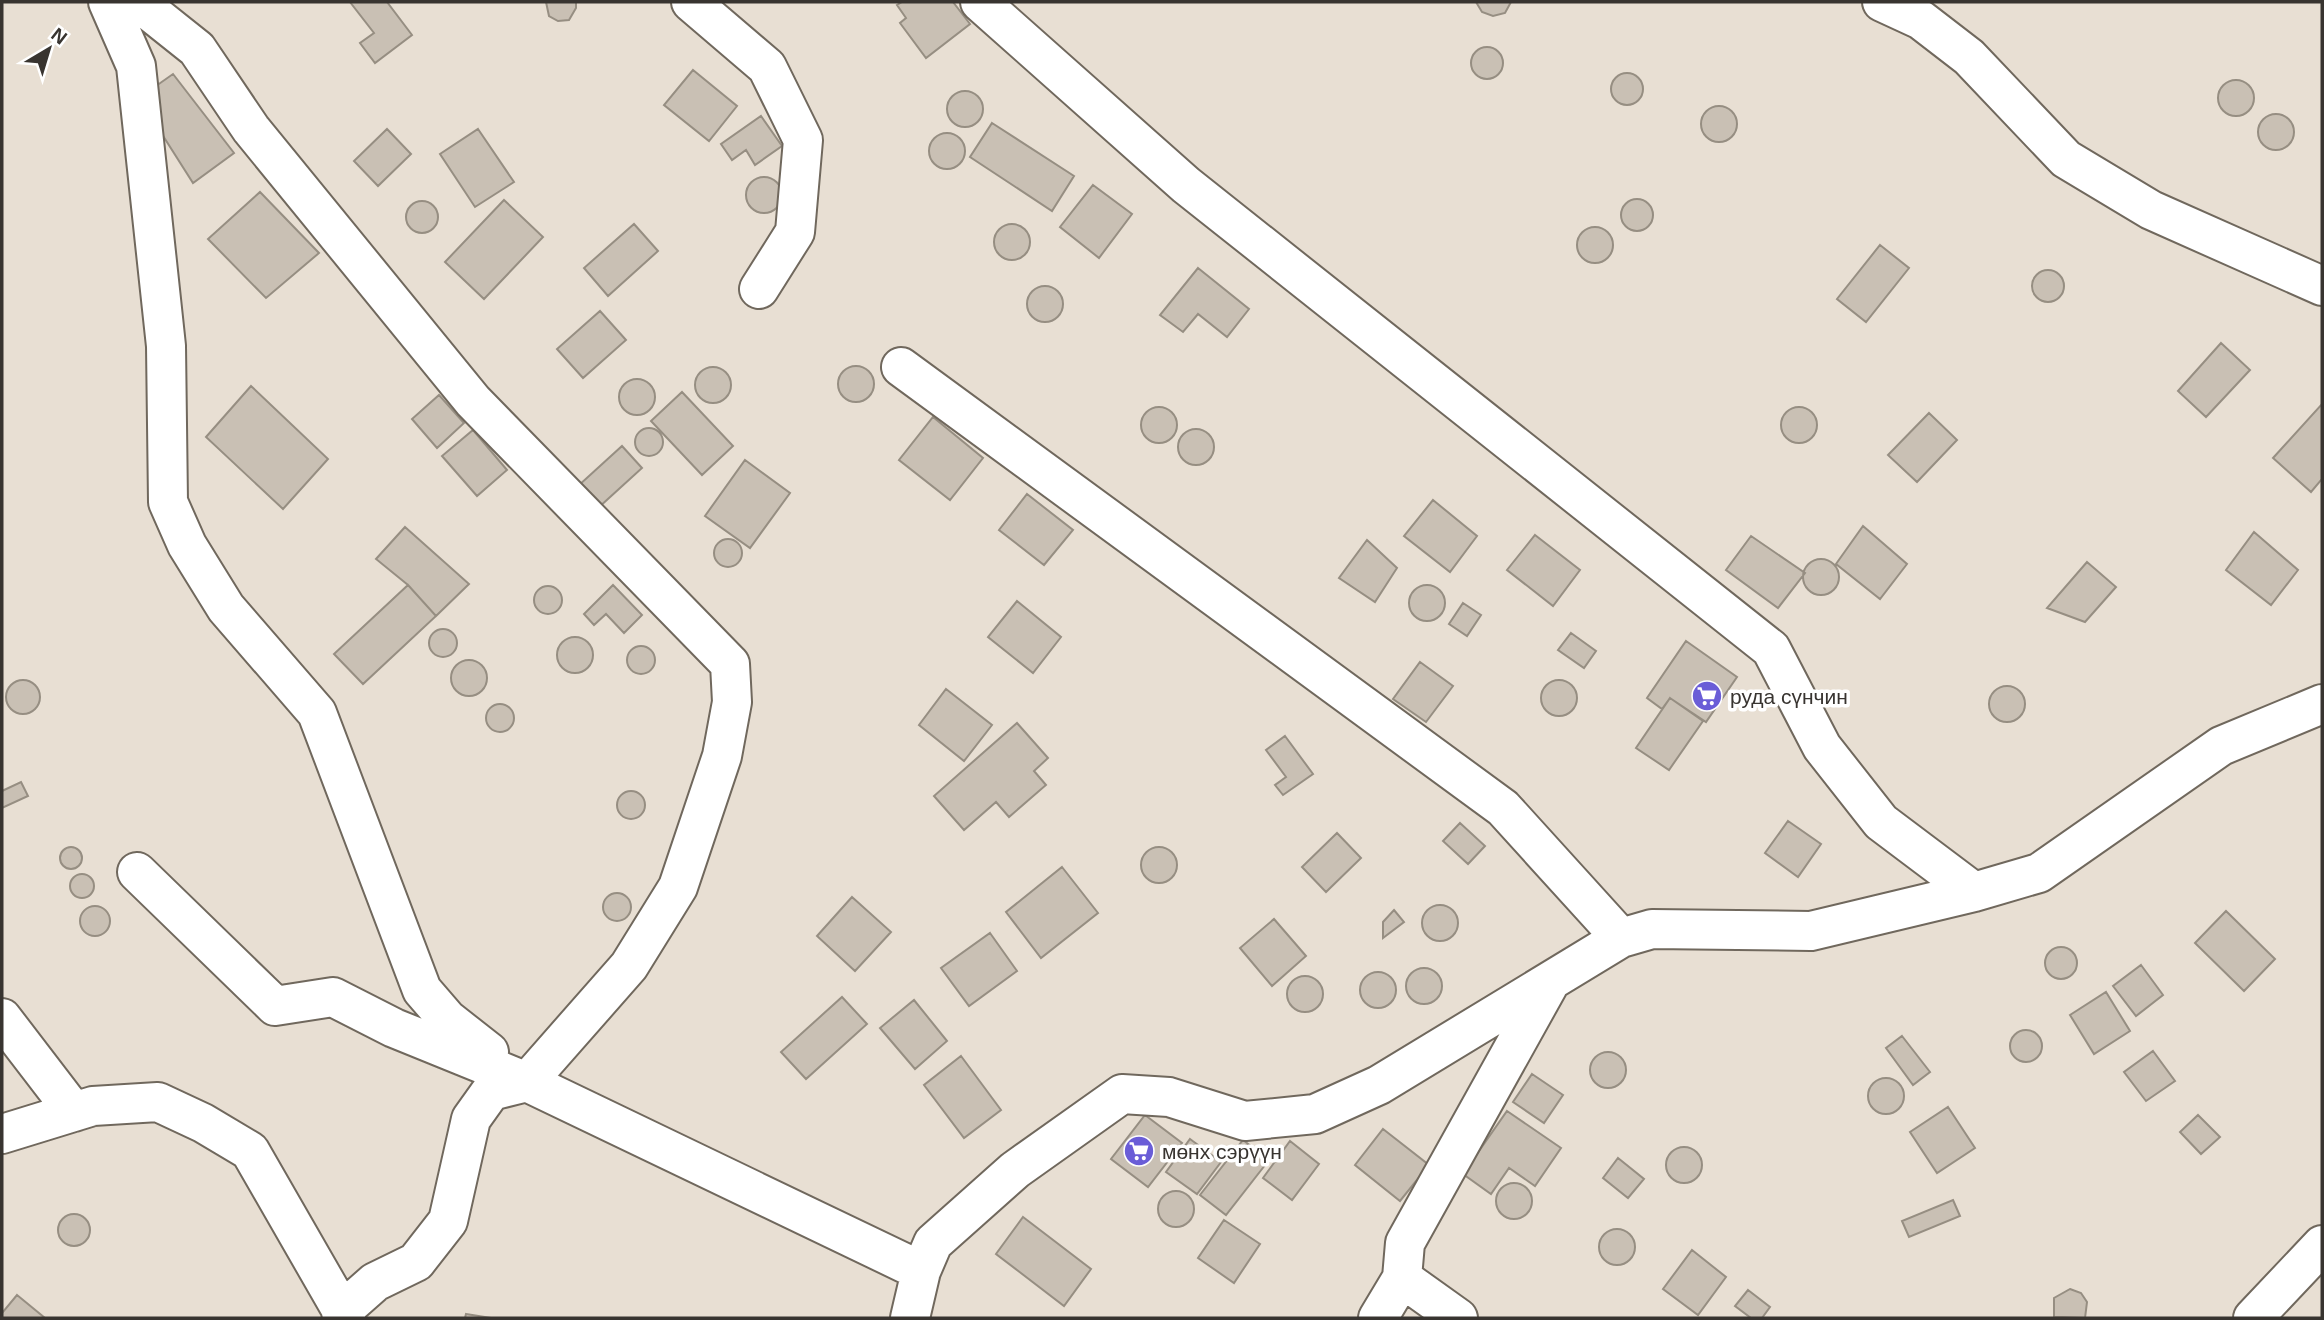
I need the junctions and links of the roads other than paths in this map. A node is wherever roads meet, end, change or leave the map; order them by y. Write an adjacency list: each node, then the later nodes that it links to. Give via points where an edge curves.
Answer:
1 (108, 2): 15 (street, via 136,66 166,346 168,502 187,545 226,608 317,713 422,990 447,1019)
2 (138, 2): 15 (street, via 197,49 251,129 473,401 730,664 732,702 722,756 678,887 629,966)
3 (691, 2): 7 (street, via 767,68 803,140 794,232)
4 (980, 2): 11 (street, via 1186,185 1771,649 1822,747 1881,822)
5 (1882, 2): 6 (street, via 1921,20 1969,57 2066,159 2151,210)
6 (2322, 286)
7 (759, 289)
8 (901, 367): 12 (street, via 1503,808)
9 (2322, 704): 11 (street, via 2221,746 2039,873)
10 (137, 872): 15 (street, via 275,1006 333,997 394,1028)
11 (1974, 892): 12 (street, via 1811,931 1652,929)
12 (1621, 938): 13 (street)
13 (1548, 985): 19 (street, via 1379,1085 1315,1114 1245,1121 1169,1097 1122,1094 1015,1170 933,1242); 20 (street, via 1405,1243)
14 (2, 1018): 16 (street)
15 (527, 1082): 19 (street); 21 (street, via 491,1091 471,1119 448,1221 416,1262 375,1282)
16 (74, 1112): 17 (street); 21 (street, via 93,1106 158,1102 250,1151)
17 (2, 1134)
18 (2322, 1245): 25 (street)
19 (921, 1271): 22 (street)
20 (1402, 1278): 23 (street); 24 (street)
21 (344, 1315)
22 (910, 1318)
23 (1378, 1318)
24 (1458, 1318)
25 (2253, 1318)

